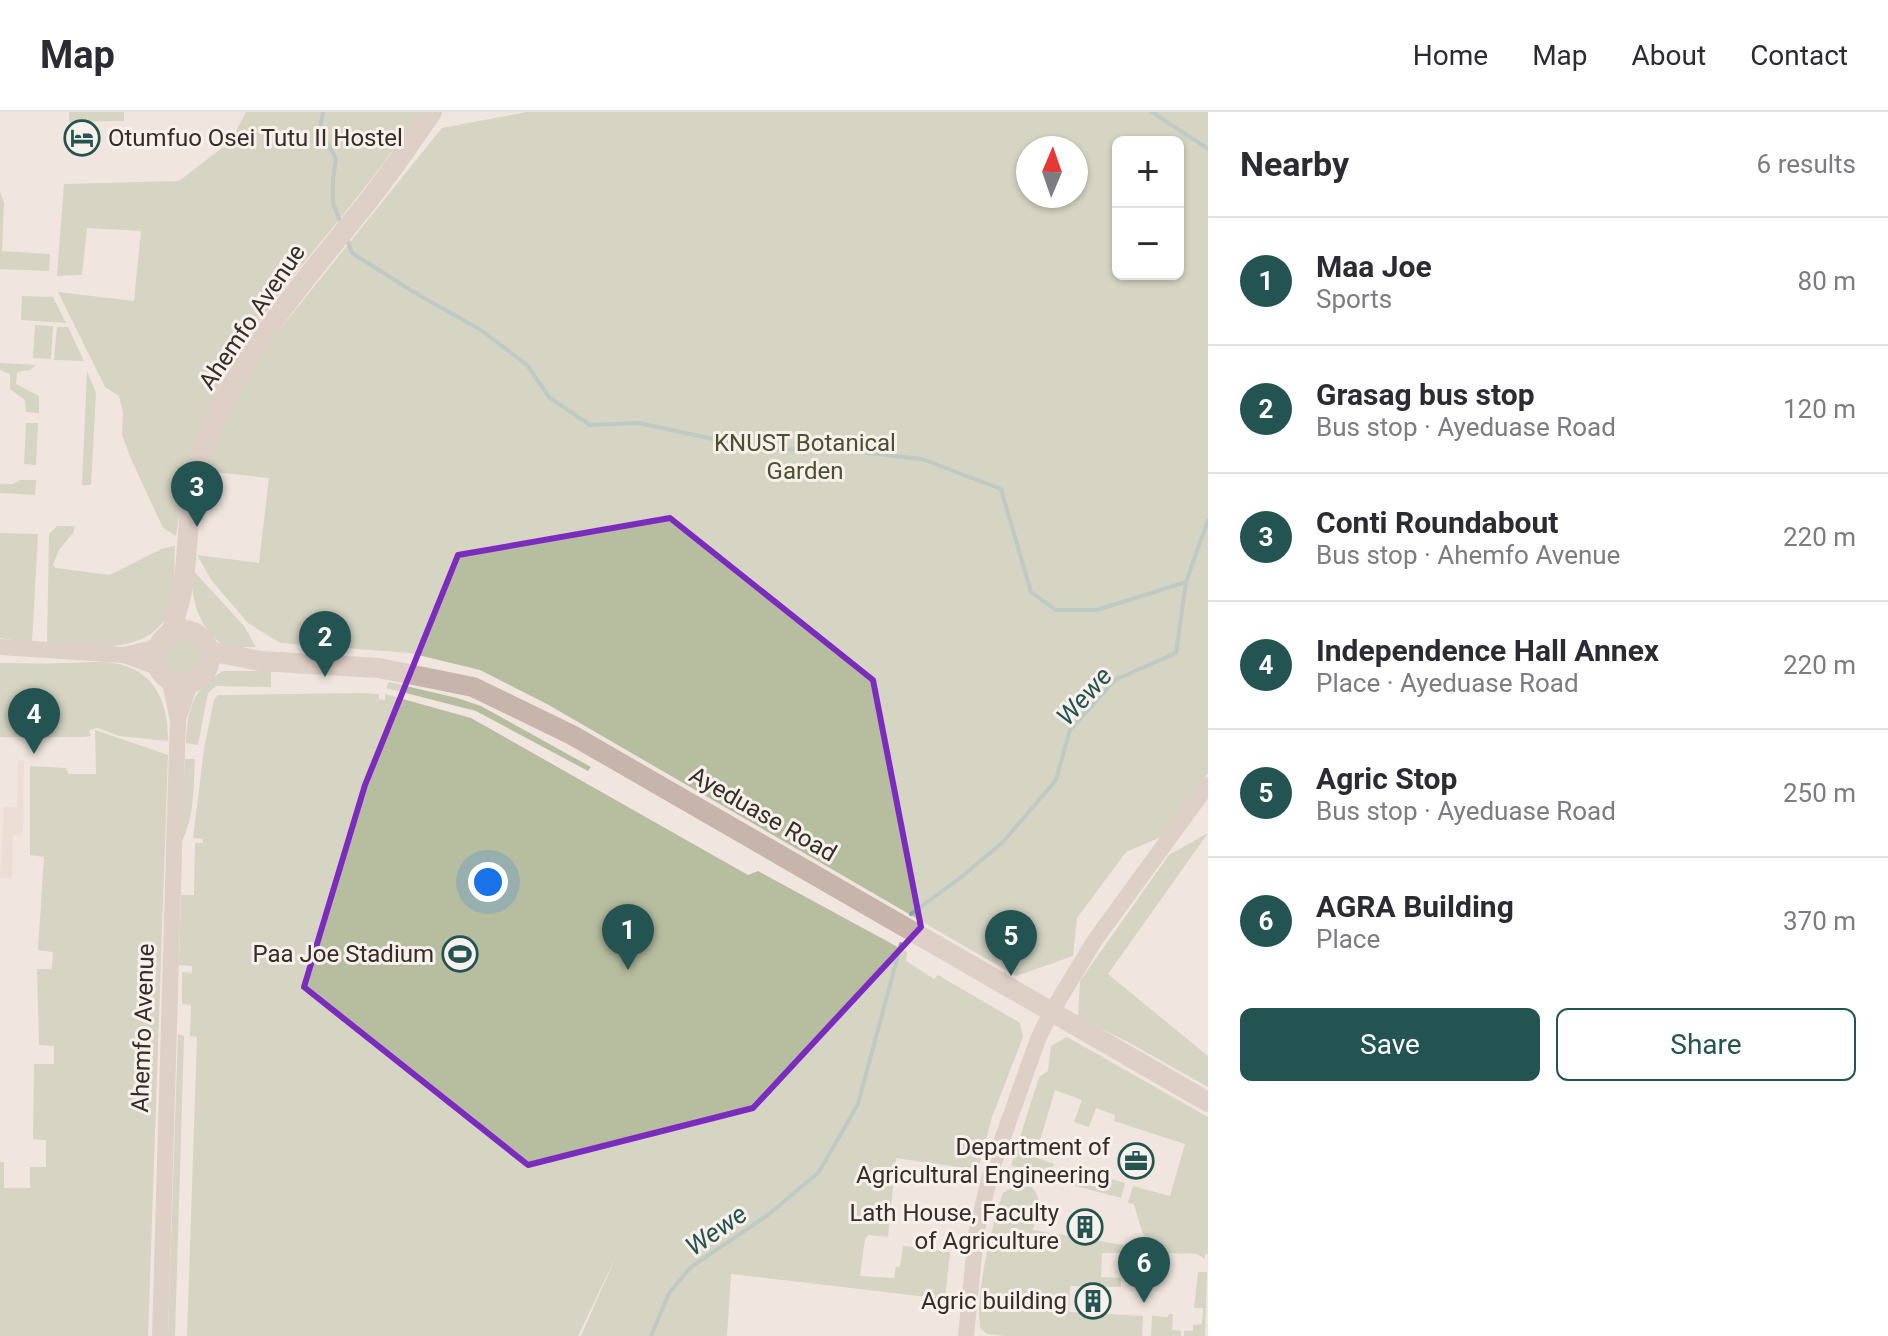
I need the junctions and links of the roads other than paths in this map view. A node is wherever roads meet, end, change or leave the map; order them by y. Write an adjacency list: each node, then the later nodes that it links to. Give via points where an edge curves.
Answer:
1 (432, 112): 2 (street, Ahemfo Avenue, via 238,376 205,442 188,513)
2 (184, 581): 4 (street, Ahemfo Avenue); 5 (street, Ahemfo Avenue)
3 (0, 647): 5 (street)
4 (206, 652): 5 (street, via 200,679); 5 (street, via 181,630); 7 (street, Ayeduase Road, via 379,668 473,687 572,735)
5 (169, 662): 9 (street, Ahemfo Avenue, via 178,721)
6 (1208, 785): 7 (street, via 1095,940)
7 (1052, 1011): 8 (street, Ayeduase Road); 10 (street, via 991,1171 976,1234)
8 (1208, 1102)
9 (160, 1336)
10 (966, 1336)

